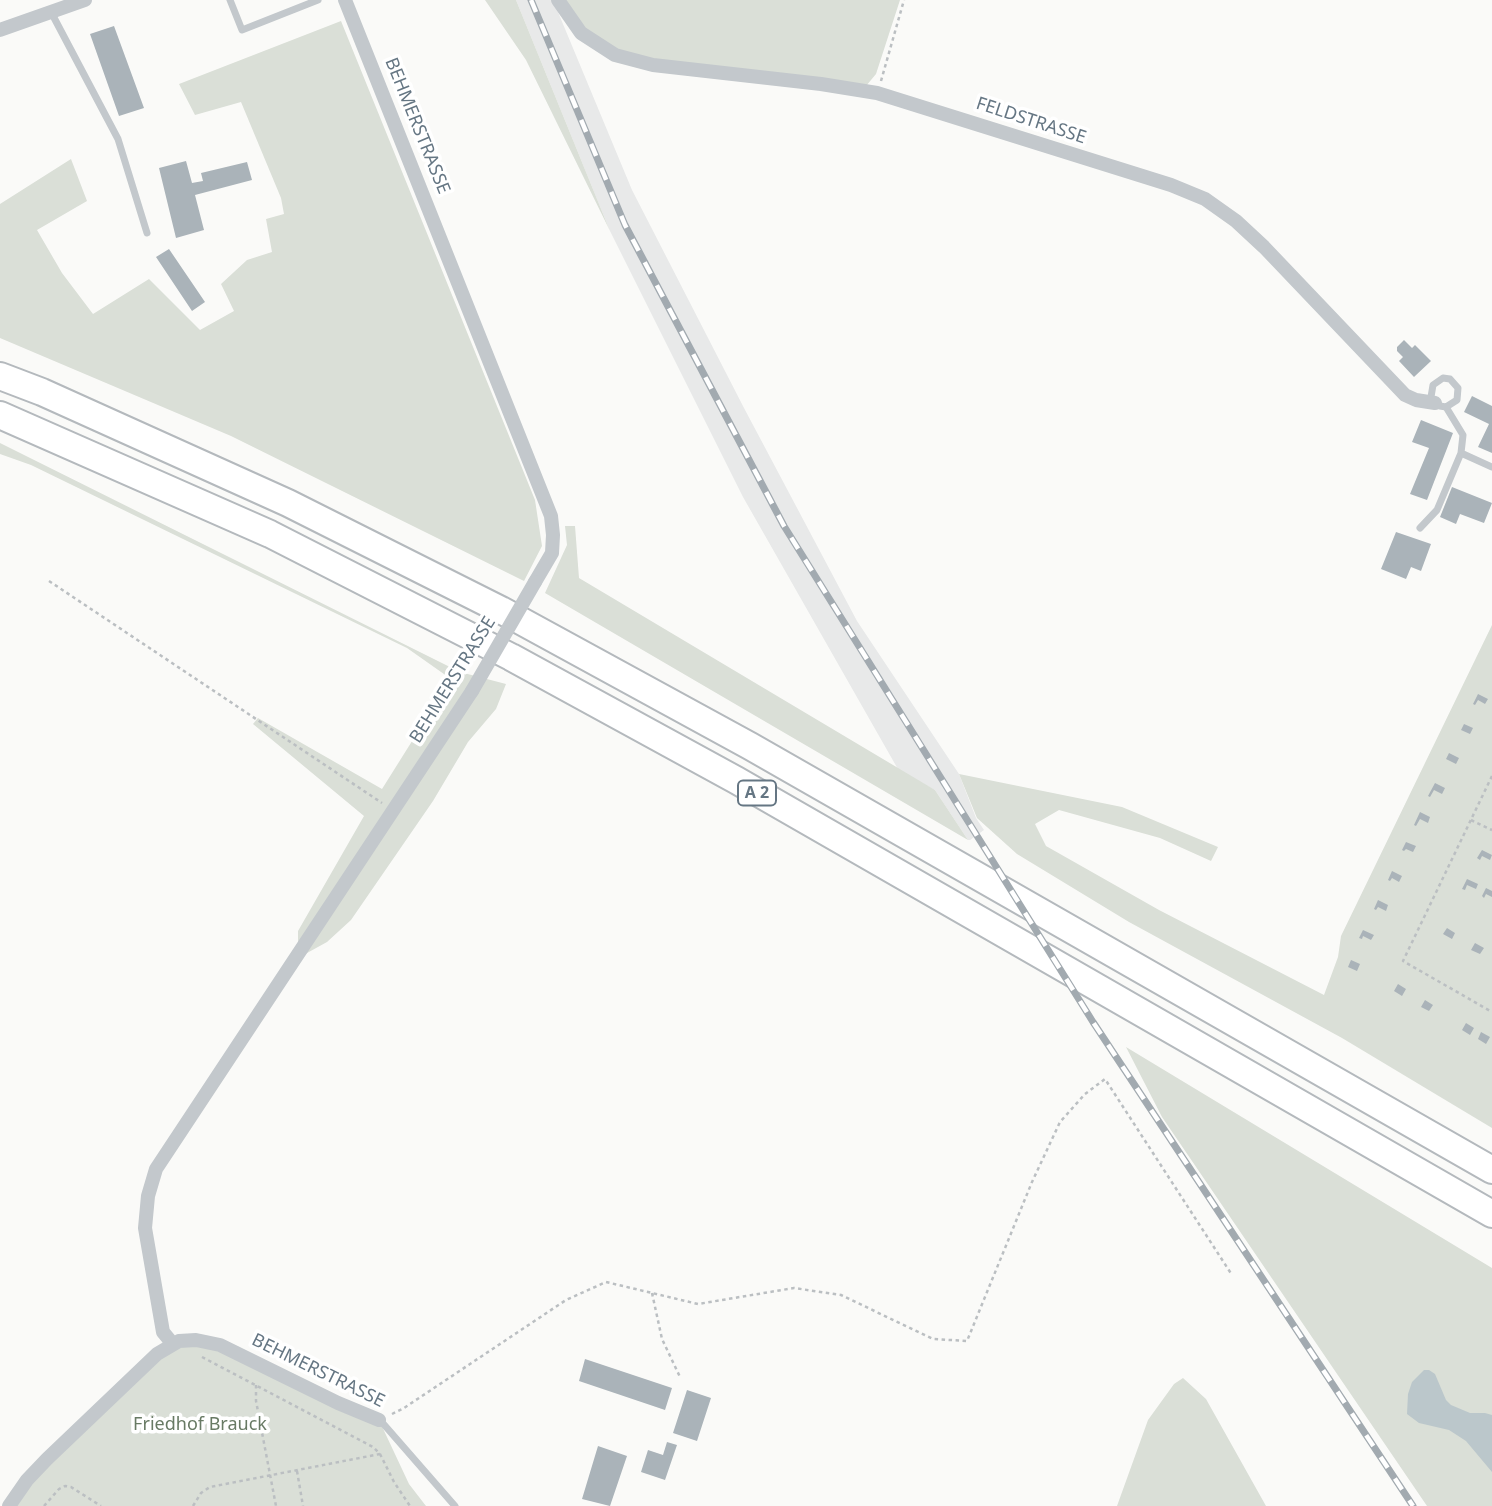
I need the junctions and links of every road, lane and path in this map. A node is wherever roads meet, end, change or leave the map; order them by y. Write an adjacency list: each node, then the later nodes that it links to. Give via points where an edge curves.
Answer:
1 (85, 0): 7 (street)
2 (230, 0): 3 (lane, via 242,30)
3 (317, 0)
4 (345, 0): 19 (street, BEHMERSTRASSE, bridge, via 551,516 553,535 552,553 472,691)
5 (558, 0): 9 (street, FELDSTRASSE, via 581,33 615,55 653,65)
6 (904, 0): 9 (path)
7 (51, 12): 8 (street); 10 (lane, via 118,139)
8 (0, 30)
9 (877, 93): 12 (street, FELDSTRASSE, via 1205,199 1264,247 1405,395)
10 (147, 233)
11 (0, 376): 23 (highway, A 2, via 288,503 501,610 750,746)
12 (1441, 405): 14 (lane, via 1463,435)
13 (0, 415): 24 (highway, A 2, via 270,534 511,657 736,780)
14 (1461, 453): 15 (lane); 16 (lane, via 1437,510)
15 (1492, 467)
16 (1420, 528)
17 (49, 581): 19 (path)
18 (1492, 776): 20 (path)
19 (393, 811): 27 (street, BEHMERSTRASSE, via 156,1170 145,1228 160,1321 163,1332)
20 (1471, 820): 21 (path); 22 (path, via 1403,961)
21 (1492, 830)
22 (1492, 1012)
23 (1492, 1170)
24 (1492, 1214)
25 (1231, 1275): 26 (path, via 1105,1079 1060,1122 967,1341 933,1339 841,1295 794,1288 698,1304)
26 (652, 1293): 28 (path, via 662,1339); 30 (path, via 606,1282 566,1300)
27 (176, 1342): 29 (path); 30 (street, BEHMERSTRASSE, via 220,1345); 34 (street, via 131,1378 47,1459)
28 (680, 1377)
29 (256, 1385): 31 (path); 33 (path)
30 (379, 1420): 41 (lane, BEHMERSTRASSE)
31 (380, 1454): 32 (path); 40 (path)
32 (297, 1471): 33 (path); 39 (path)
33 (270, 1476): 37 (path, via 210,1488); 38 (path)
34 (9, 1506)
35 (44, 1506): 36 (path, via 65,1486)
36 (101, 1506)
37 (193, 1506)
38 (276, 1506)
39 (303, 1506)
40 (410, 1506)
41 (455, 1506)

